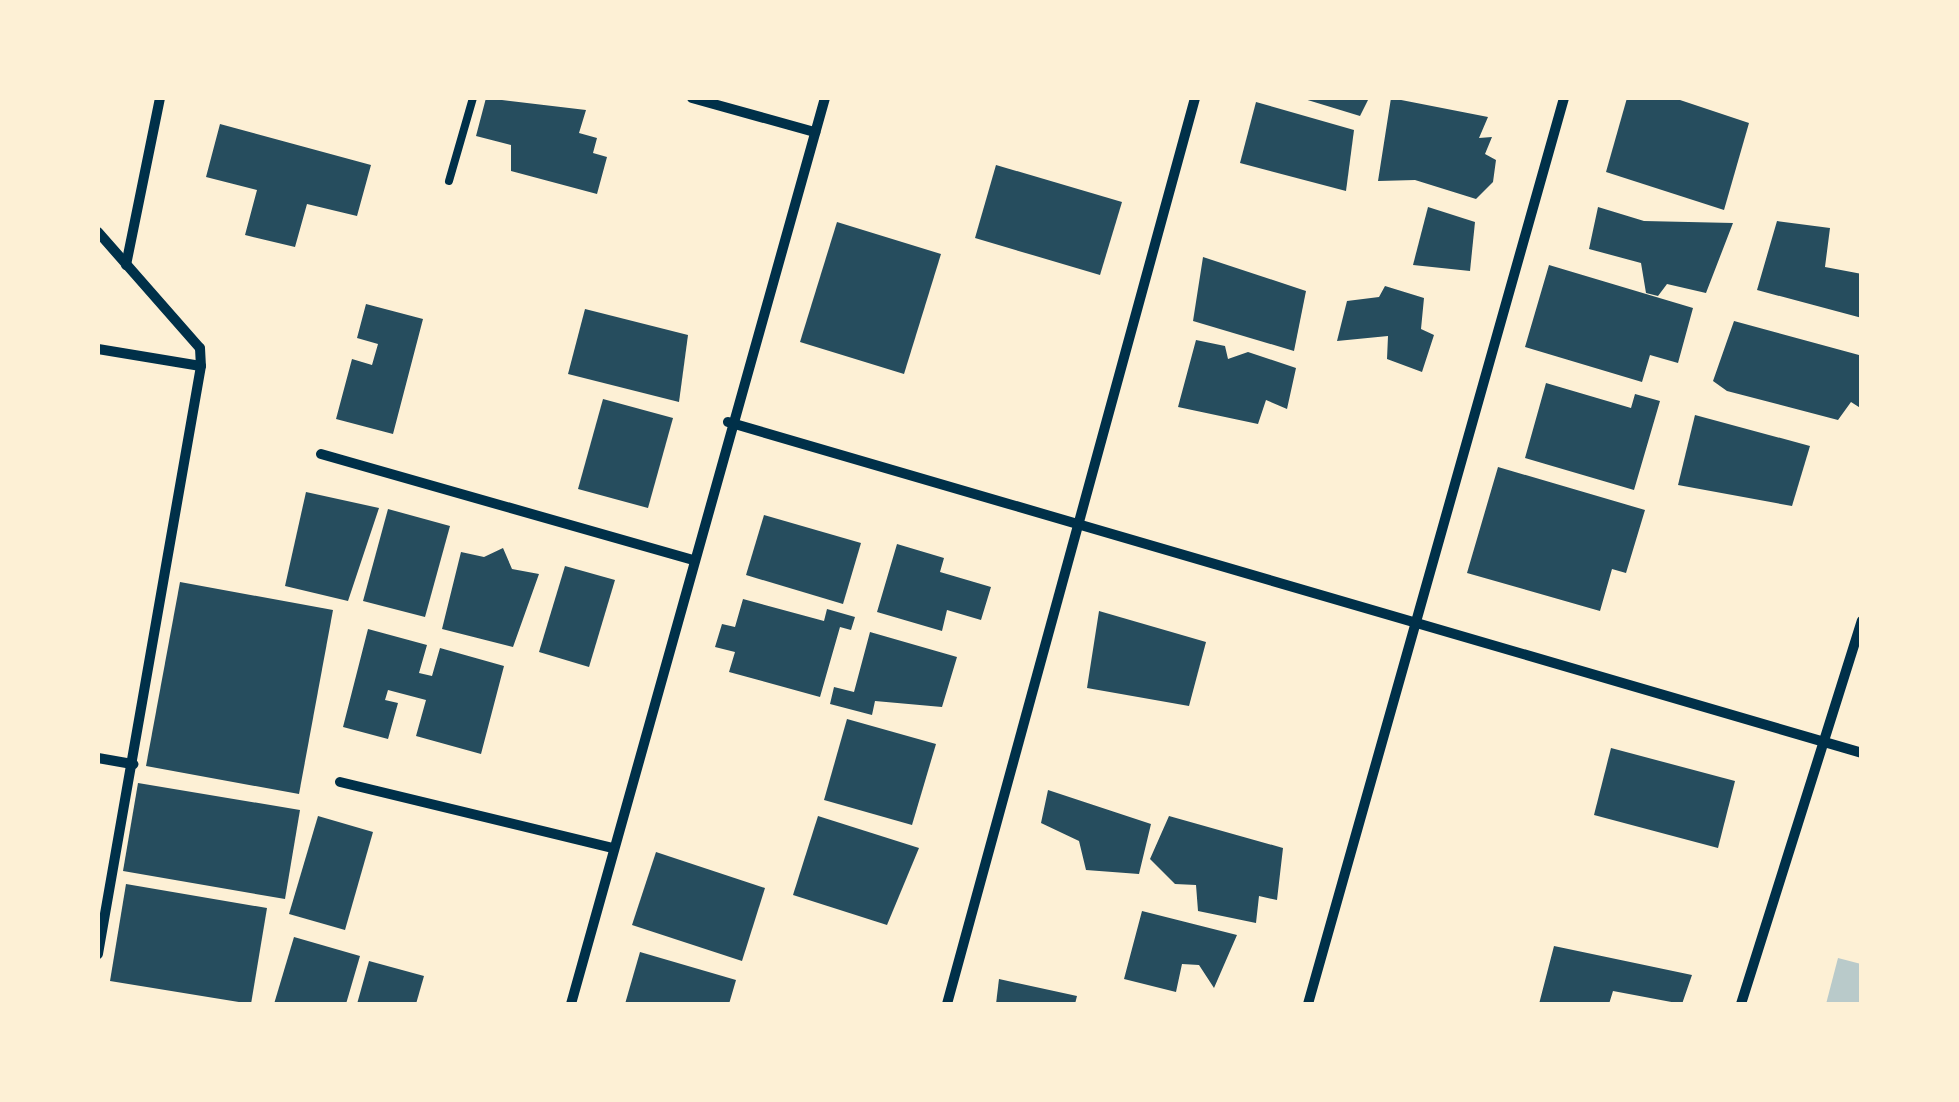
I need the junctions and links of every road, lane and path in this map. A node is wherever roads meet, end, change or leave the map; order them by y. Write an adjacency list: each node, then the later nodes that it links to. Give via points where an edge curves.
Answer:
1 (160, 98): 10 (street)
2 (472, 98): 8 (lane)
3 (692, 98): 7 (street)
4 (825, 98): 7 (street)
5 (1194, 98): 15 (street)
6 (1564, 98): 18 (street)
7 (815, 132): 13 (street)
8 (449, 180)
9 (98, 232): 10 (street)
10 (126, 265): 12 (street, via 200,348)
11 (98, 350): 12 (street)
12 (201, 366): 22 (street)
13 (728, 422): 15 (street); 16 (street)
14 (322, 454): 16 (street)
15 (1083, 526): 18 (street); 27 (street)
16 (692, 560): 24 (street)
17 (1862, 621): 19 (street)
18 (1412, 622): 19 (street); 28 (street)
19 (1828, 743): 20 (street); 29 (street)
20 (1862, 754)
21 (98, 758): 22 (street)
22 (132, 764): 25 (street)
23 (340, 782): 24 (street)
24 (612, 848): 26 (street)
25 (98, 954)
26 (571, 1004)
27 (946, 1004)
28 (1308, 1004)
29 (1741, 1004)

